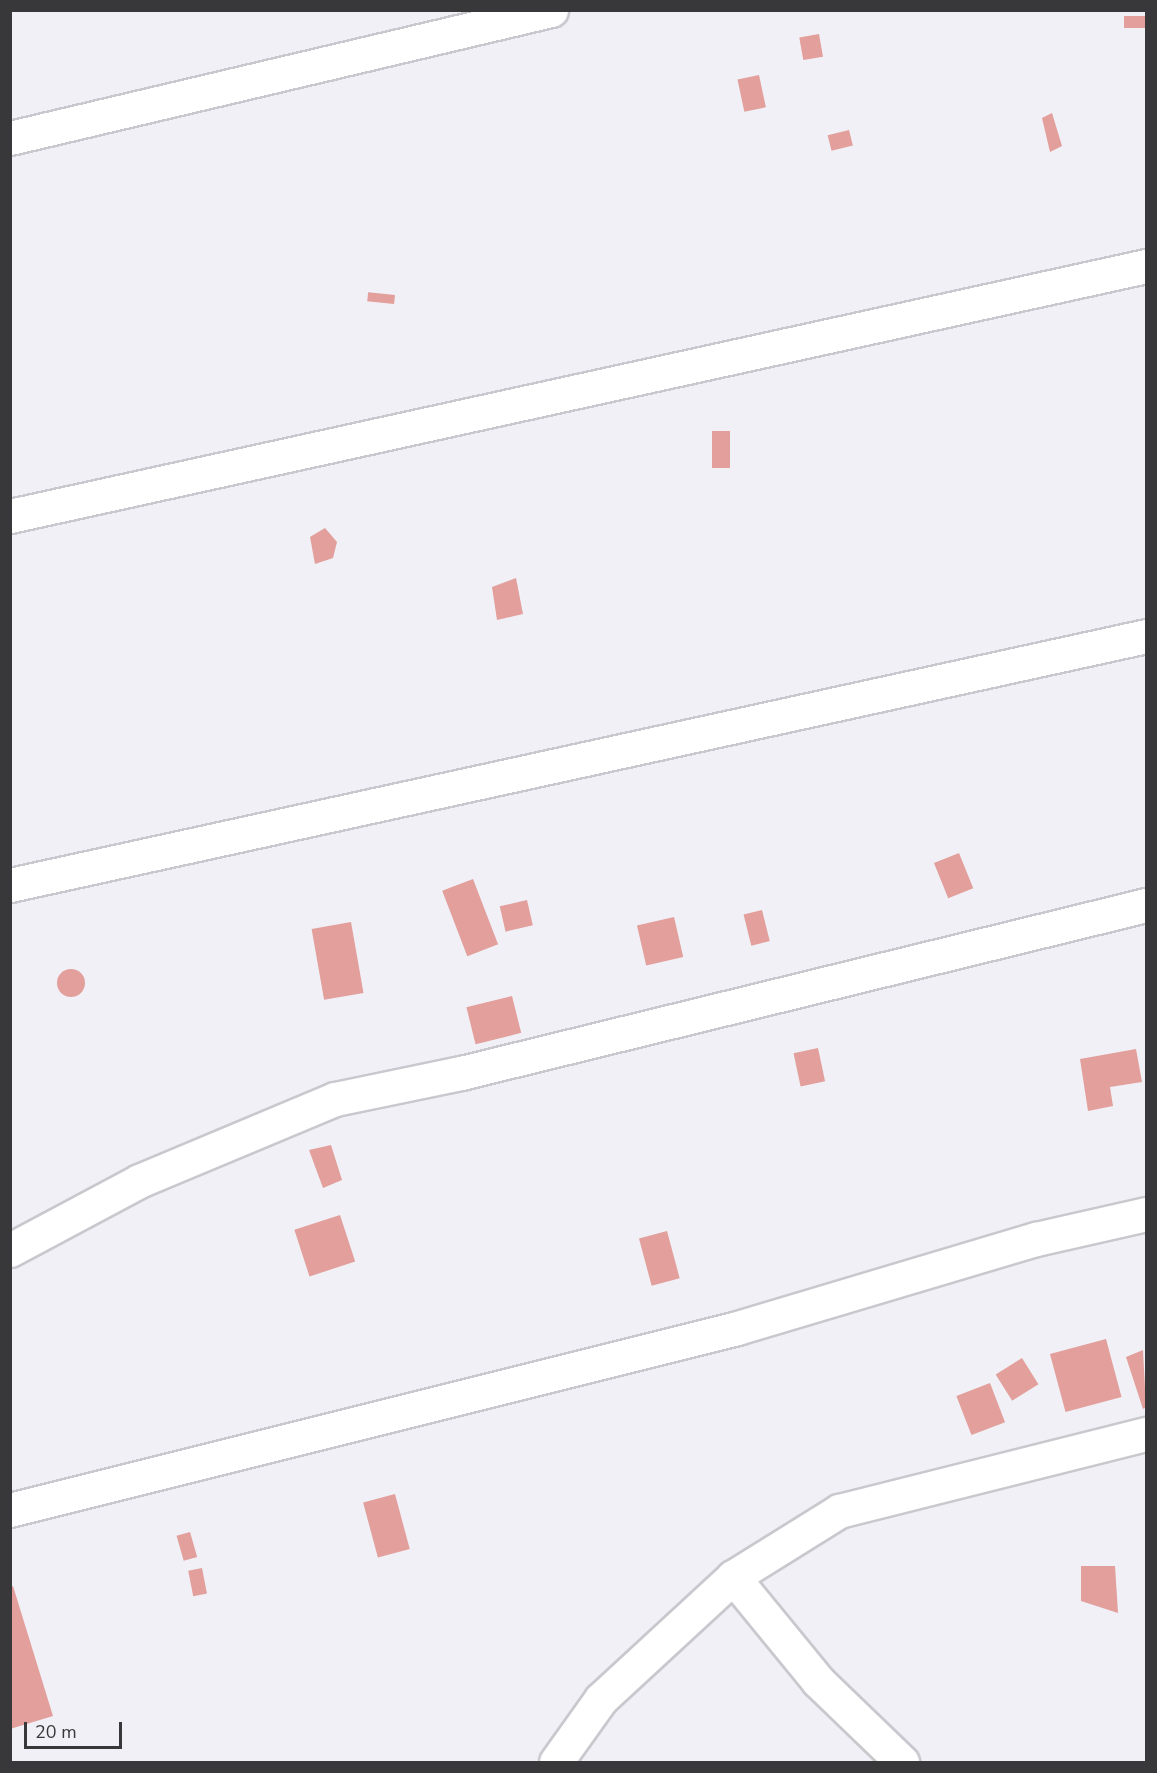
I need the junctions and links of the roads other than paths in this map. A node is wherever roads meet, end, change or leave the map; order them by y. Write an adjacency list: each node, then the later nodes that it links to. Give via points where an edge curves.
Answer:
1 (551, 10): 2 (street)
2 (10, 138)
3 (1146, 266): 4 (street)
4 (10, 516)
5 (1146, 636): 6 (street)
6 (10, 885)
7 (1146, 904): 9 (street, via 461,1073 335,1099 139,1181)
8 (1146, 1214): 11 (street, via 1036,1239 737,1328)
9 (10, 1250)
10 (1146, 1434): 12 (street, via 839,1511)
11 (10, 1510)
12 (733, 1577): 13 (street, via 601,1699); 14 (street, via 818,1681)
13 (555, 1762)
14 (902, 1762)

